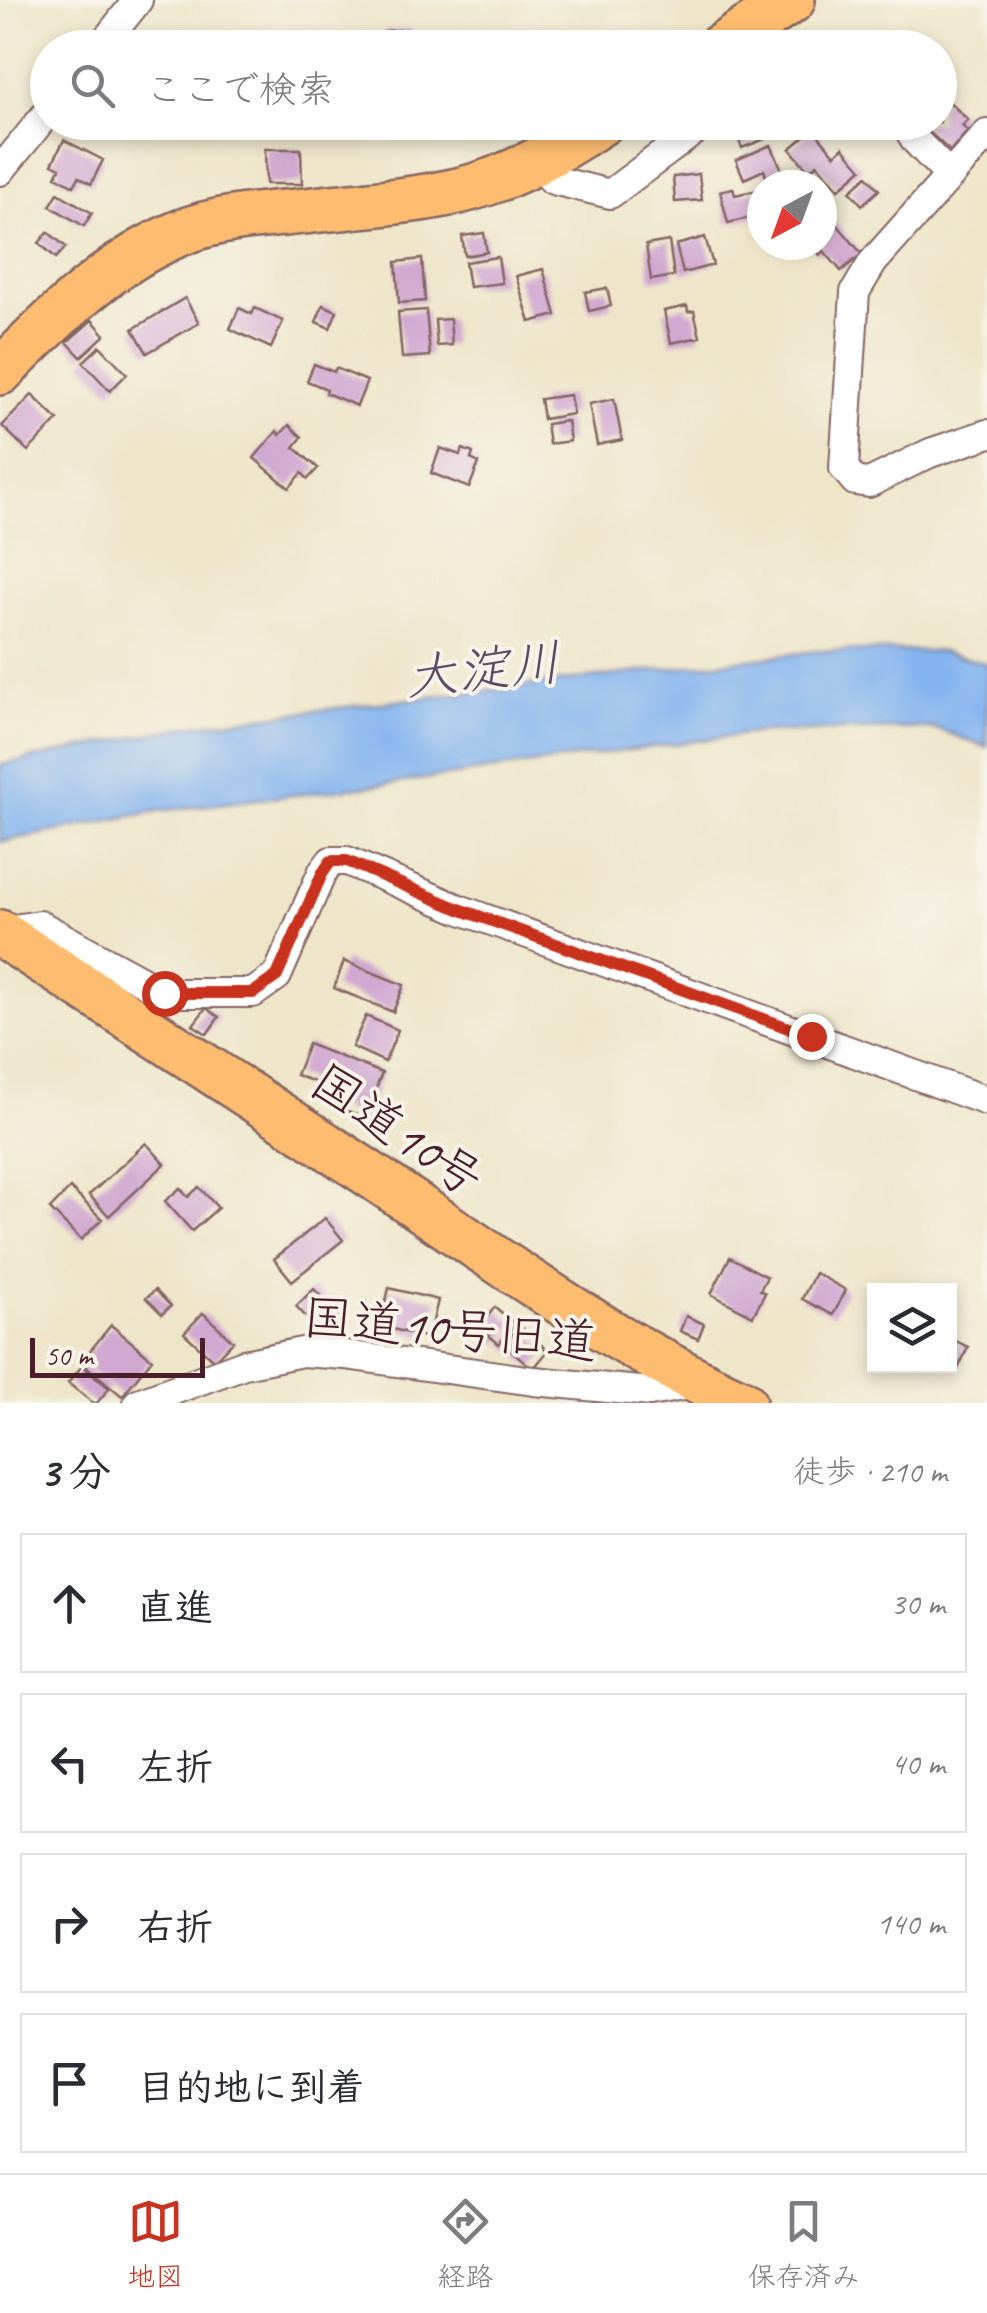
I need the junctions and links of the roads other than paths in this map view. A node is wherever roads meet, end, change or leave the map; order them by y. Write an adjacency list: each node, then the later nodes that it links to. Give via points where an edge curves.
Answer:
1 (138, 0): 3 (street)
2 (792, 0): 4 (highway)
3 (114, 30)
4 (746, 30)
5 (30, 134): 11 (street)
6 (987, 134): 12 (street)
7 (575, 140): 10 (highway)
8 (682, 140): 10 (street, via 610,194 553,180)
9 (915, 140): 12 (street)
10 (535, 161): 13 (highway, via 461,190 223,220 180,234 93,286)
11 (0, 170)
12 (950, 176): 14 (street, via 873,262 855,292 844,468 855,481 869,483)
13 (0, 372)
14 (987, 434)
15 (0, 932): 16 (street, via 40,925 164,993 253,993 277,976 331,861 347,861 459,909); 17 (highway, 国道10号, via 525,1280)
16 (987, 1101)
17 (700, 1382): 18 (street, 国道10号旧道, via 650,1392); 20 (highway, 国道10号)
18 (538, 1392): 19 (street, 国道10号旧道, via 302,1352 244,1364)
19 (138, 1403)
20 (743, 1403)

